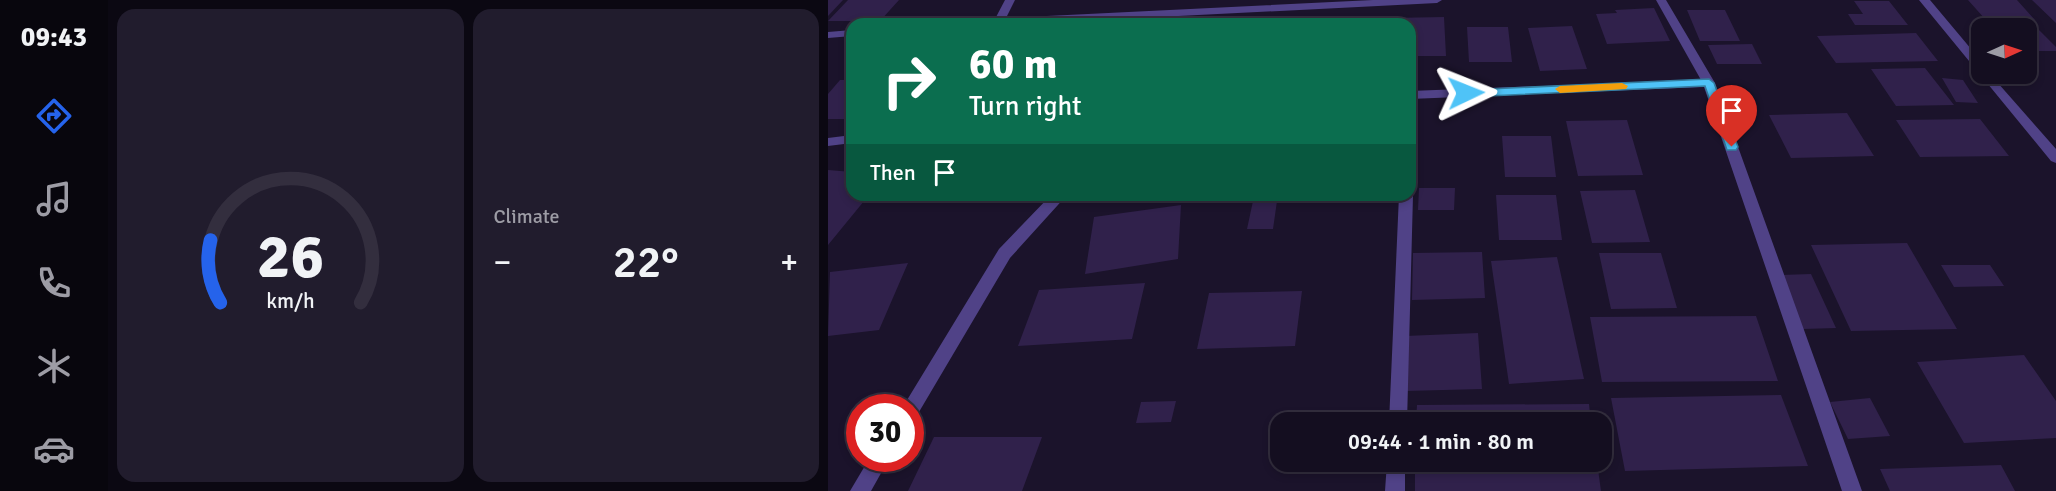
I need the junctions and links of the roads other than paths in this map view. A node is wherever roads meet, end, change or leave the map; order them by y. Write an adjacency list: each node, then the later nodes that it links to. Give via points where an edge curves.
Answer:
1 (1010, 0): 7 (street)
2 (1176, 0): 6 (street)
3 (1437, 0): 6 (street)
4 (1661, 0): 12 (street)
5 (1924, 0): 11 (street)
6 (1171, 13): 8 (street)
7 (1001, 18)
8 (1049, 18)
9 (846, 33): 10 (street)
10 (828, 34)
11 (1971, 57)
12 (1709, 83): 14 (street); 26 (street)
13 (1993, 84): 17 (street)
14 (1416, 95)
15 (846, 140): 16 (street)
16 (828, 142)
17 (2056, 158)
18 (1054, 201): 20 (street, via 998,262)
19 (1406, 201): 21 (street)
20 (921, 394)
21 (1398, 412)
22 (872, 472): 24 (street)
23 (1396, 472): 25 (street)
24 (860, 491)
25 (1395, 491)
26 (1852, 491)

